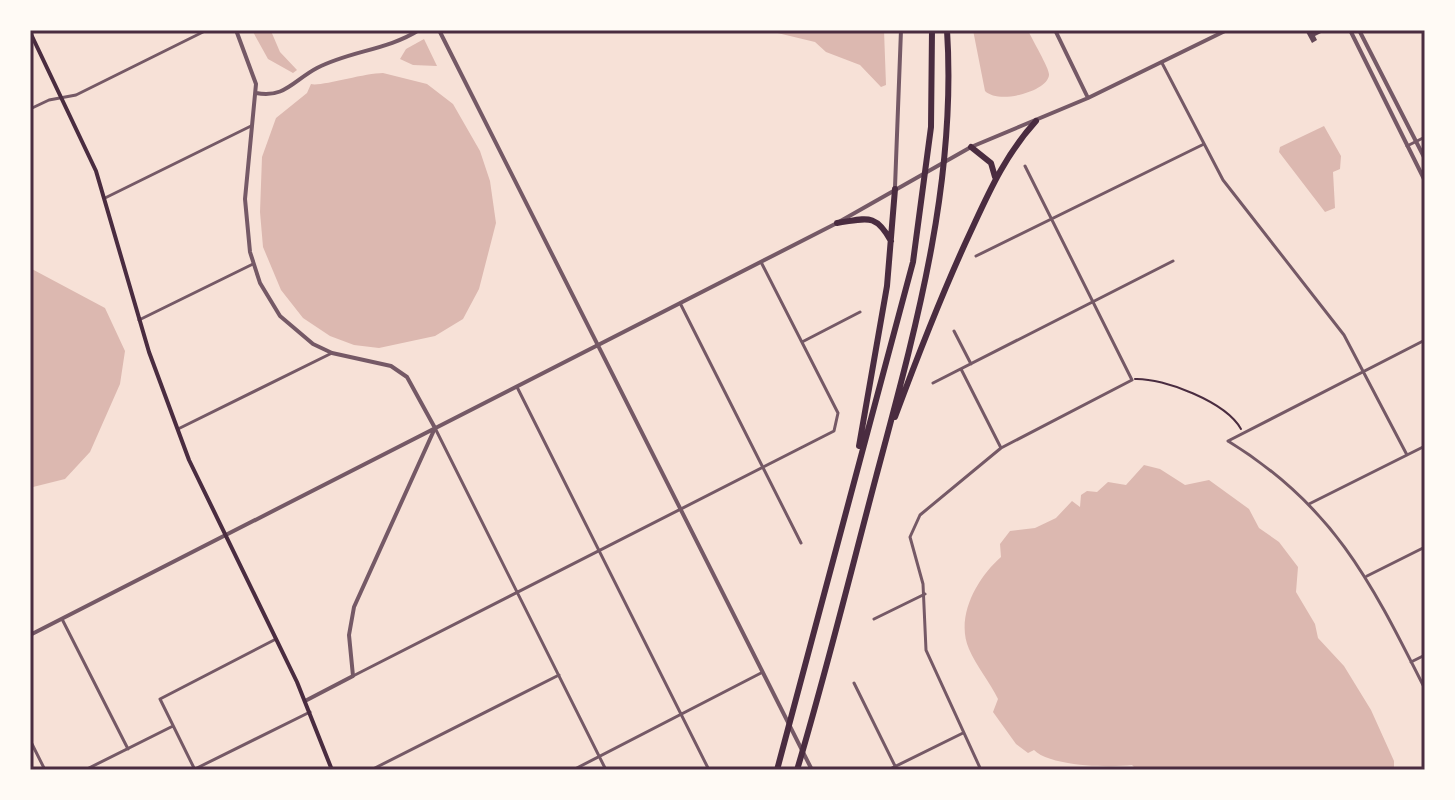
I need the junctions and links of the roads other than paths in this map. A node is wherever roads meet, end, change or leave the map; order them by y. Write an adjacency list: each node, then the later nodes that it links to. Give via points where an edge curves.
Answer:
1 (207, 30): 17 (street, via 76,95)
2 (236, 30): 16 (street, via 255,73)
3 (419, 30): 16 (street, via 333,60 274,96)
4 (439, 30): 47 (street)
5 (901, 30): 31 (street)
6 (932, 30): 59 (highway, via 924,204)
7 (947, 30): 56 (highway, via 949,120 942,193)
8 (1055, 30): 18 (street)
9 (1227, 30): 13 (street)
10 (1350, 30): 15 (street)
11 (1359, 30): 14 (street)
12 (30, 32): 17 (main road)
13 (1162, 63): 18 (street); 24 (street)
14 (1380, 71): 15 (street); 23 (street)
15 (1372, 75): 25 (street)
16 (256, 93): 21 (street)
17 (62, 97): 19 (street); 32 (main road)
18 (1088, 98): 20 (street)
19 (30, 109)
20 (1036, 121): 26 (street); 29 (highway)
21 (251, 126): 32 (street); 39 (street, via 245,199)
22 (1425, 137): 23 (street)
23 (1416, 141): 25 (street); 27 (street)
24 (1203, 145): 33 (street); 51 (street, via 1243,210)
25 (1407, 146): 30 (street)
26 (971, 147): 29 (highway, via 991,163); 31 (street)
27 (1425, 159)
28 (1025, 166): 33 (street)
29 (995, 177): 56 (highway)
30 (1425, 181)
31 (895, 189): 34 (street); 35 (highway)
32 (105, 198): 43 (main road)
33 (1051, 218): 36 (street); 40 (street)
34 (837, 223): 35 (highway, via 873,220 882,224); 38 (street)
35 (891, 241): 59 (highway)
36 (976, 256)
37 (1173, 261): 40 (street)
38 (761, 262): 41 (street); 46 (street)
39 (253, 264): 43 (street); 48 (street, via 280,316)
40 (1092, 302): 49 (street); 58 (street, via 1132,380)
41 (680, 303): 47 (street); 61 (street)
42 (860, 312): 46 (street)
43 (139, 320): 55 (main road)
44 (954, 331): 49 (street)
45 (1425, 340): 51 (street)
46 (802, 342): 61 (street, via 839,420 827,436)
47 (599, 346): 53 (street); 63 (street)
48 (332, 353): 54 (street, via 401,372); 55 (street)
49 (971, 364): 50 (street)
50 (961, 369): 52 (street); 58 (street)
51 (1366, 370): 60 (street); 62 (street, via 1228,441 1282,476)
52 (933, 383)
53 (516, 386): 54 (street); 67 (street)
54 (435, 428): 64 (street); 69 (street); 79 (street, via 354,607 349,635)
55 (177, 430): 64 (main road)
56 (885, 443): 100 (highway)
57 (1425, 446): 60 (street)
58 (1001, 448): 70 (street, via 920,515 912,528 911,546)
59 (859, 454): 91 (highway)
60 (1407, 455): 62 (street)
61 (762, 469): 63 (street); 65 (street)
62 (1309, 504): 68 (street)
63 (682, 510): 67 (street); 77 (street)
64 (223, 535): 71 (street); 74 (main road)
65 (801, 543)
66 (1425, 547): 68 (street)
67 (599, 552): 69 (street); 84 (street)
68 (1367, 576): 76 (street)
69 (518, 594): 78 (street); 79 (street)
70 (925, 594): 72 (street); 86 (street, via 926,650)
71 (62, 619): 73 (street); 88 (street)
72 (874, 619)
73 (30, 635)
74 (276, 639): 82 (main road); 85 (street, via 160,699)
75 (1425, 655): 76 (street)
76 (1411, 662): 81 (street)
77 (763, 672): 84 (street); 101 (street)
78 (559, 675): 89 (street); 96 (street)
79 (353, 676): 82 (street)
80 (854, 683): 90 (street)
81 (1425, 689)
82 (305, 701): 83 (main road)
83 (310, 712): 94 (street); 95 (main road)
84 (681, 714): 89 (street); 99 (street)
85 (173, 726): 88 (street); 94 (street)
86 (963, 733): 90 (street); 103 (street)
87 (30, 740): 92 (street)
88 (128, 749): 93 (street)
89 (599, 757): 97 (street); 98 (street)
90 (896, 768): 102 (street)
91 (777, 769)
92 (45, 770)
93 (85, 770)
94 (195, 770)
95 (332, 770)
96 (371, 770)
97 (573, 770)
98 (606, 770)
99 (709, 770)
100 (797, 770)
101 (812, 770)
102 (888, 770)
103 (981, 770)

